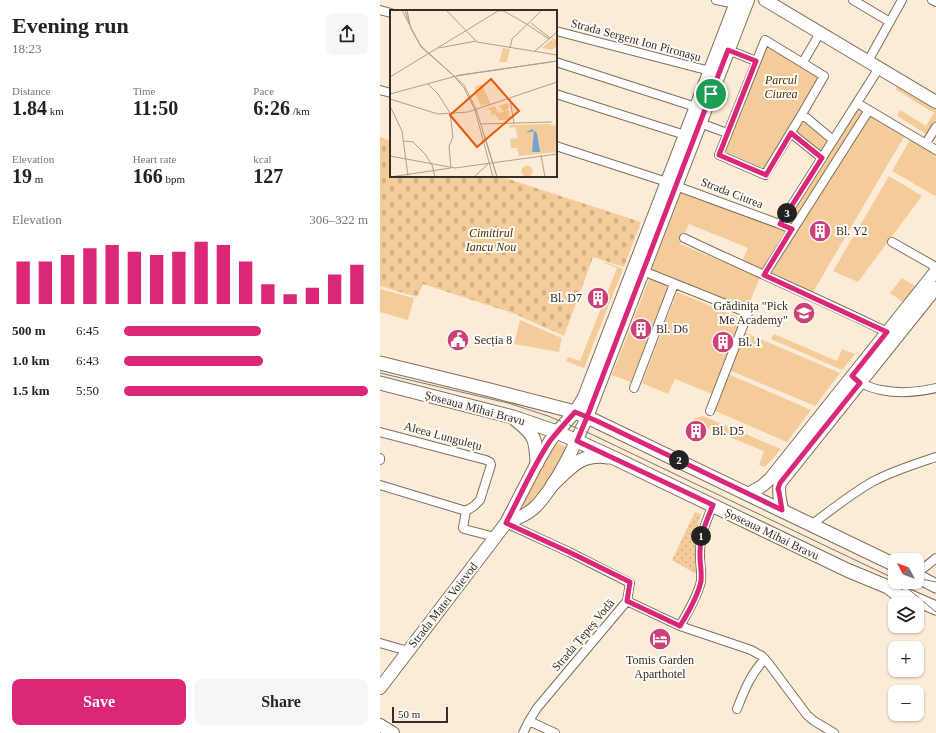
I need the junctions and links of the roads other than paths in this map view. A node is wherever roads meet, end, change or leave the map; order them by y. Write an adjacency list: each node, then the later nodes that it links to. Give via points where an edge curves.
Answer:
1 (716, 0): 7 (street)
2 (748, 0): 14 (street)
3 (766, 0): 13 (street)
4 (853, 0): 11 (street)
5 (902, 0): 11 (street)
6 (932, 0): 8 (street)
7 (737, 2): 20 (street)
8 (936, 2)
9 (380, 10): 10 (street)
10 (390, 13)
11 (890, 22): 16 (street)
12 (557, 31): 20 (street, Strada Sergent Ion Pironașu)
13 (820, 33): 16 (street); 18 (street)
14 (728, 50): 15 (street); 29 (street)
15 (756, 61): 18 (street, via 765,40); 31 (street)
16 (868, 61): 19 (street)
17 (557, 62): 26 (street)
18 (802, 62): 28 (street, via 824,76)
19 (879, 68): 24 (street); 25 (street)
20 (710, 71): 26 (street)
21 (380, 90): 22 (street)
22 (390, 93)
23 (557, 94): 33 (street)
24 (936, 102)
25 (857, 103): 27 (street); 34 (street)
26 (696, 107): 33 (street)
27 (869, 110): 35 (street); 41 (street)
28 (802, 114): 32 (street); 34 (street)
29 (700, 123): 31 (street); 39 (street)
30 (936, 127): 35 (street)
31 (727, 133): 32 (street, via 719,155 766,175)
32 (791, 133): 38 (street)
33 (685, 135): 39 (street)
34 (833, 140): 38 (street)
35 (926, 143): 37 (street)
36 (557, 146): 39 (street, Strada Ciurea)
37 (936, 150)
38 (822, 158): 40 (street)
39 (672, 184): 40 (street, Strada Ciurea); 46 (street); 57 (street, via 584,397)
40 (780, 224): 41 (street, Strada Ciurea)
41 (792, 229): 47 (street)
42 (684, 238): 47 (street)
43 (892, 242): 44 (street)
44 (936, 267)
45 (936, 271): 50 (street)
46 (643, 272): 48 (street); 57 (street)
47 (764, 275): 50 (street)
48 (674, 284): 54 (street); 56 (street, via 748,313)
49 (936, 288): 50 (street)
50 (891, 336): 52 (street)
51 (380, 363): 57 (main road, Șoseaua Mihai Bravu)
52 (856, 380): 55 (street, via 876,389 892,392); 67 (street, via 770,479); 69 (street, via 780,483 778,489)
53 (380, 383): 58 (main road, Șoseaua Mihai Bravu)
54 (634, 388)
55 (936, 388)
56 (710, 411)
57 (581, 415): 59 (street, Strada Matei Voievod); 61 (street, Strada Matei Voievod); 67 (main road, Șoseaua Mihai Bravu)
58 (513, 417): 59 (main road, Șoseaua Mihai Bravu); 64 (main road, via 532,435 536,446)
59 (561, 428): 61 (main road, Șoseaua Mihai Bravu); 64 (street, Strada Matei Voievod)
60 (380, 432): 70 (street, Aleea Lungulețu, via 490,462 480,500)
61 (579, 435): 63 (main road, Șoseaua Mihai Bravu); 66 (street, Strada Matei Voievod)
62 (936, 457): 72 (street, via 873,482)
63 (614, 458): 66 (main road, via 595,456 582,459); 68 (main road, Șoseaua Mihai Bravu)
64 (537, 463): 71 (street, Strada Matei Voievod)
65 (380, 484): 70 (street)
66 (553, 484): 71 (street, Strada Matei Voievod, via 527,514)
67 (748, 494): 69 (main road, Șoseaua Mihai Bravu)
68 (713, 505): 81 (main road, Șoseaua Mihai Bravu); 89 (street, via 701,537 700,586)
69 (782, 510): 72 (main road, Șoseaua Mihai Bravu)
70 (466, 511): 73 (street, via 462,525 464,530)
71 (506, 523): 73 (street, Strada Matei Voievod); 85 (street, Strada Țepeș Vodă, via 630,582)
72 (811, 525): 75 (main road, Șoseaua Mihai Bravu)
73 (495, 537): 91 (street, Strada Matei Voievod)
74 (936, 558): 76 (street)
75 (888, 562)
76 (924, 568)
77 (924, 575): 79 (main road)
78 (924, 577): 80 (main road)
79 (936, 578)
80 (936, 586)
81 (888, 588)
82 (889, 589): 84 (main road, Șoseaua Mihai Bravu)
83 (890, 589): 86 (main road)
84 (900, 597)
85 (627, 601): 89 (street); 95 (street, Strada Țepeș Vodă, via 537,708)
86 (936, 608)
87 (924, 610): 88 (main road)
88 (936, 616)
89 (680, 626): 92 (street, via 751,650)
90 (380, 643): 91 (street)
91 (408, 651): 93 (street, Strada Matei Voievod)
92 (765, 659): 94 (street, via 750,680); 100 (street, via 807,715)
93 (380, 688)
94 (737, 709)
95 (529, 721): 97 (street); 99 (street, Strada Țepeș Vodă)
96 (380, 725): 98 (street)
97 (551, 731)
98 (393, 733)
99 (523, 733)
100 (834, 733)

